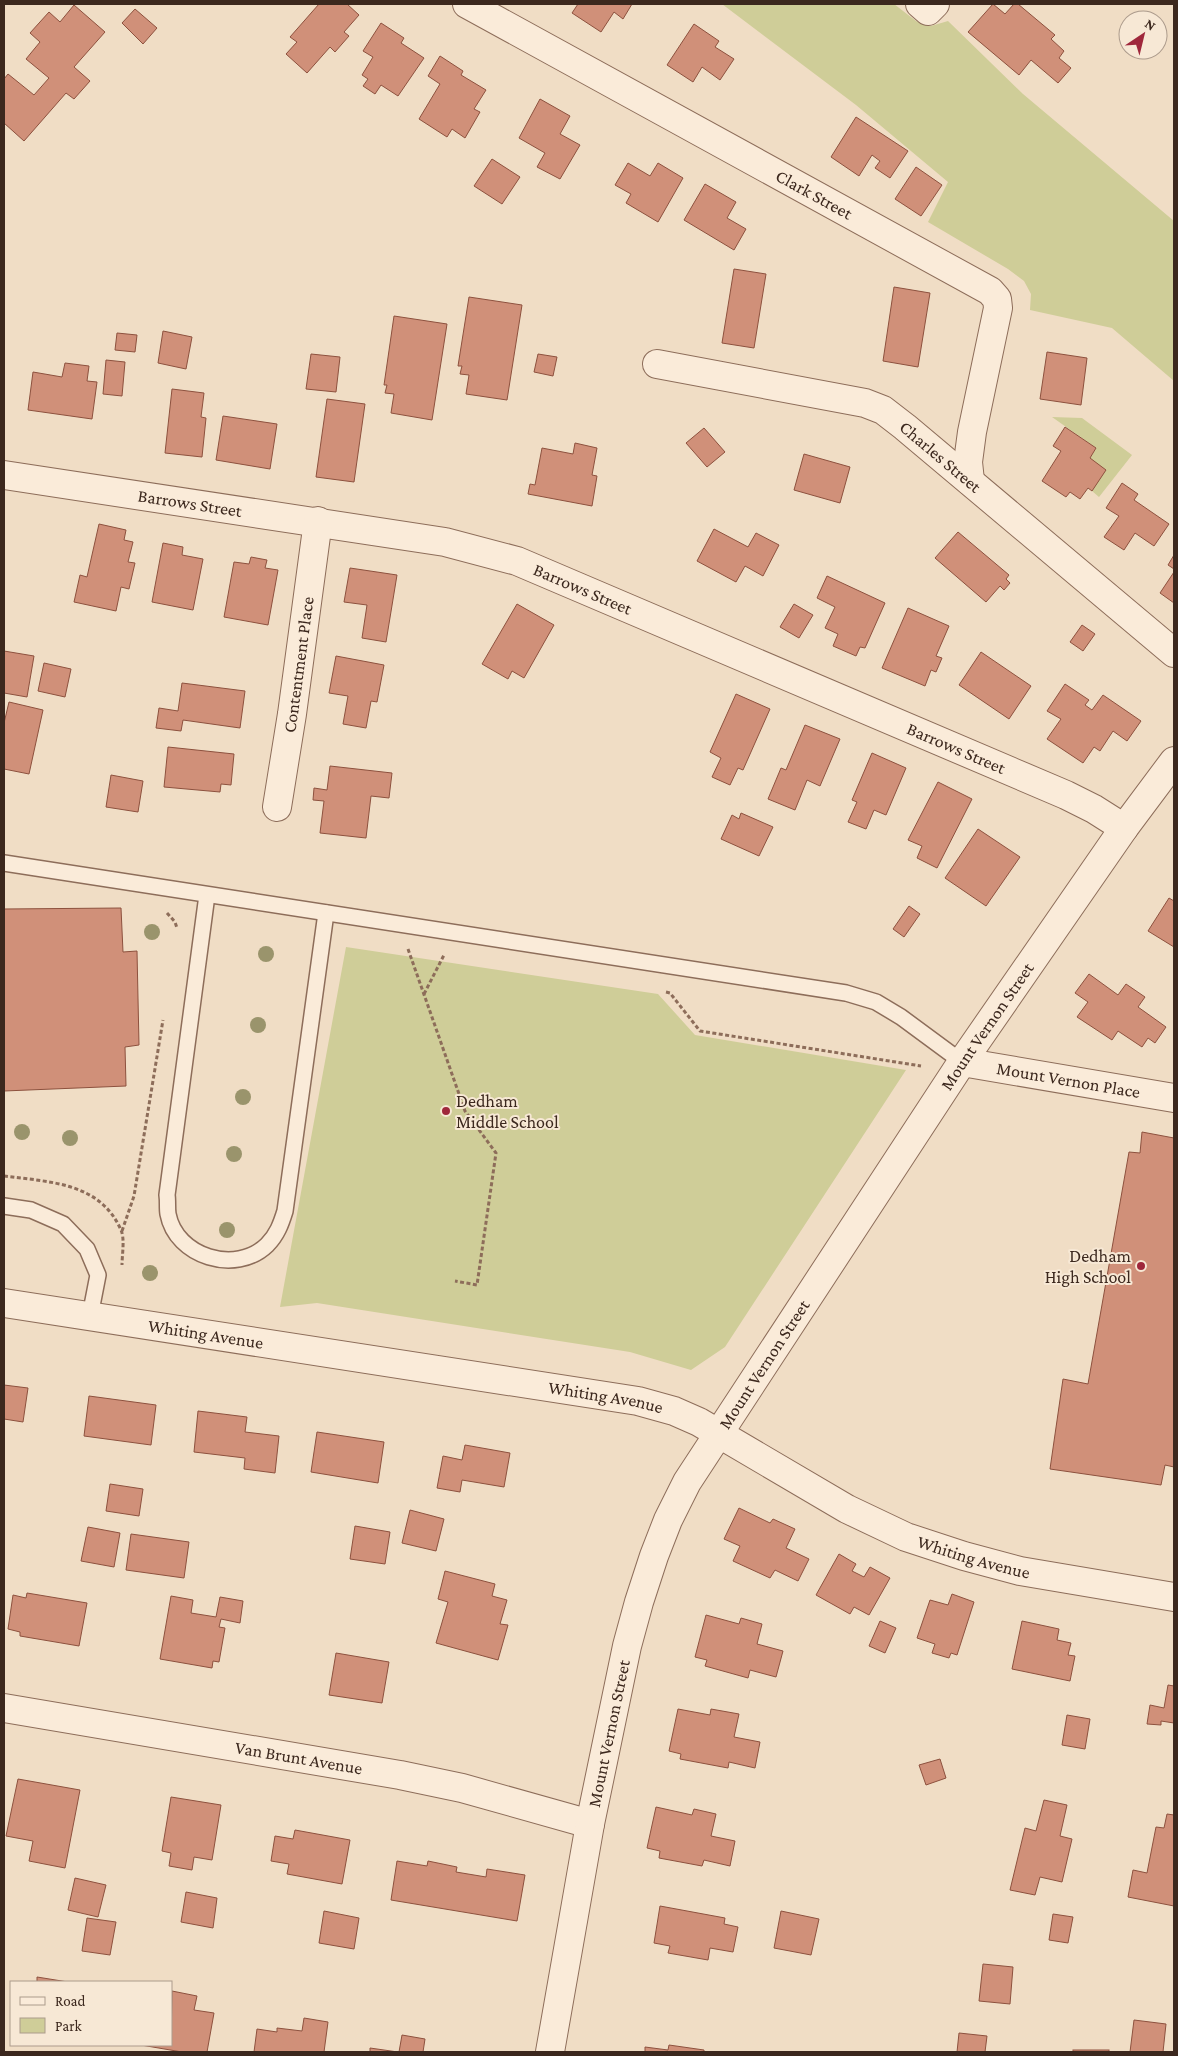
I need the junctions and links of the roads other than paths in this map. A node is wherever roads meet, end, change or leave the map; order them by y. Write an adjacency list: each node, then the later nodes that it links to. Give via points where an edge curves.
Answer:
1 (466, 4): 4 (street, Clark Street, via 990,292 997,299 998,308 972,432 968,462)
2 (657, 364): 4 (street, Charles Street, via 865,403 883,410)
3 (4, 475): 5 (street, Barrows Street)
4 (970, 481): 6 (street, Charles Street)
5 (318, 522): 8 (street, Contentment Place); 9 (street, Barrows Street, via 445,542 525,565 1066,795)
6 (1174, 653)
7 (1174, 761): 9 (street, Mount Vernon Street)
8 (277, 807)
9 (1124, 828): 13 (street, Mount Vernon Street)
10 (4, 863): 11 (lane)
11 (207, 895): 12 (lane); 12 (lane, via 167,1195 168,1215 177,1234 190,1248 208,1258 228,1261 248,1256 266,1246 278,1231 285,1211)
12 (326, 913): 13 (lane, via 846,993 888,1009)
13 (962, 1062): 14 (street, Mount Vernon Place); 18 (street, Mount Vernon Street)
14 (1174, 1098)
15 (4, 1206): 17 (lane, via 31,1210 63,1224 87,1249 98,1275)
16 (4, 1303): 17 (street, Whiting Avenue)
17 (90, 1316): 18 (street, Whiting Avenue, via 638,1402 674,1411)
18 (719, 1433): 19 (street, Whiting Avenue, via 847,1509 906,1537 1020,1571); 21 (street, Mount Vernon Street, via 687,1482 668,1520 639,1602)
19 (1174, 1597)
20 (4, 1708): 21 (street, Van Brunt Avenue, via 400,1775 462,1788)
21 (590, 1824): 22 (street, Mount Vernon Street)
22 (550, 2052)

